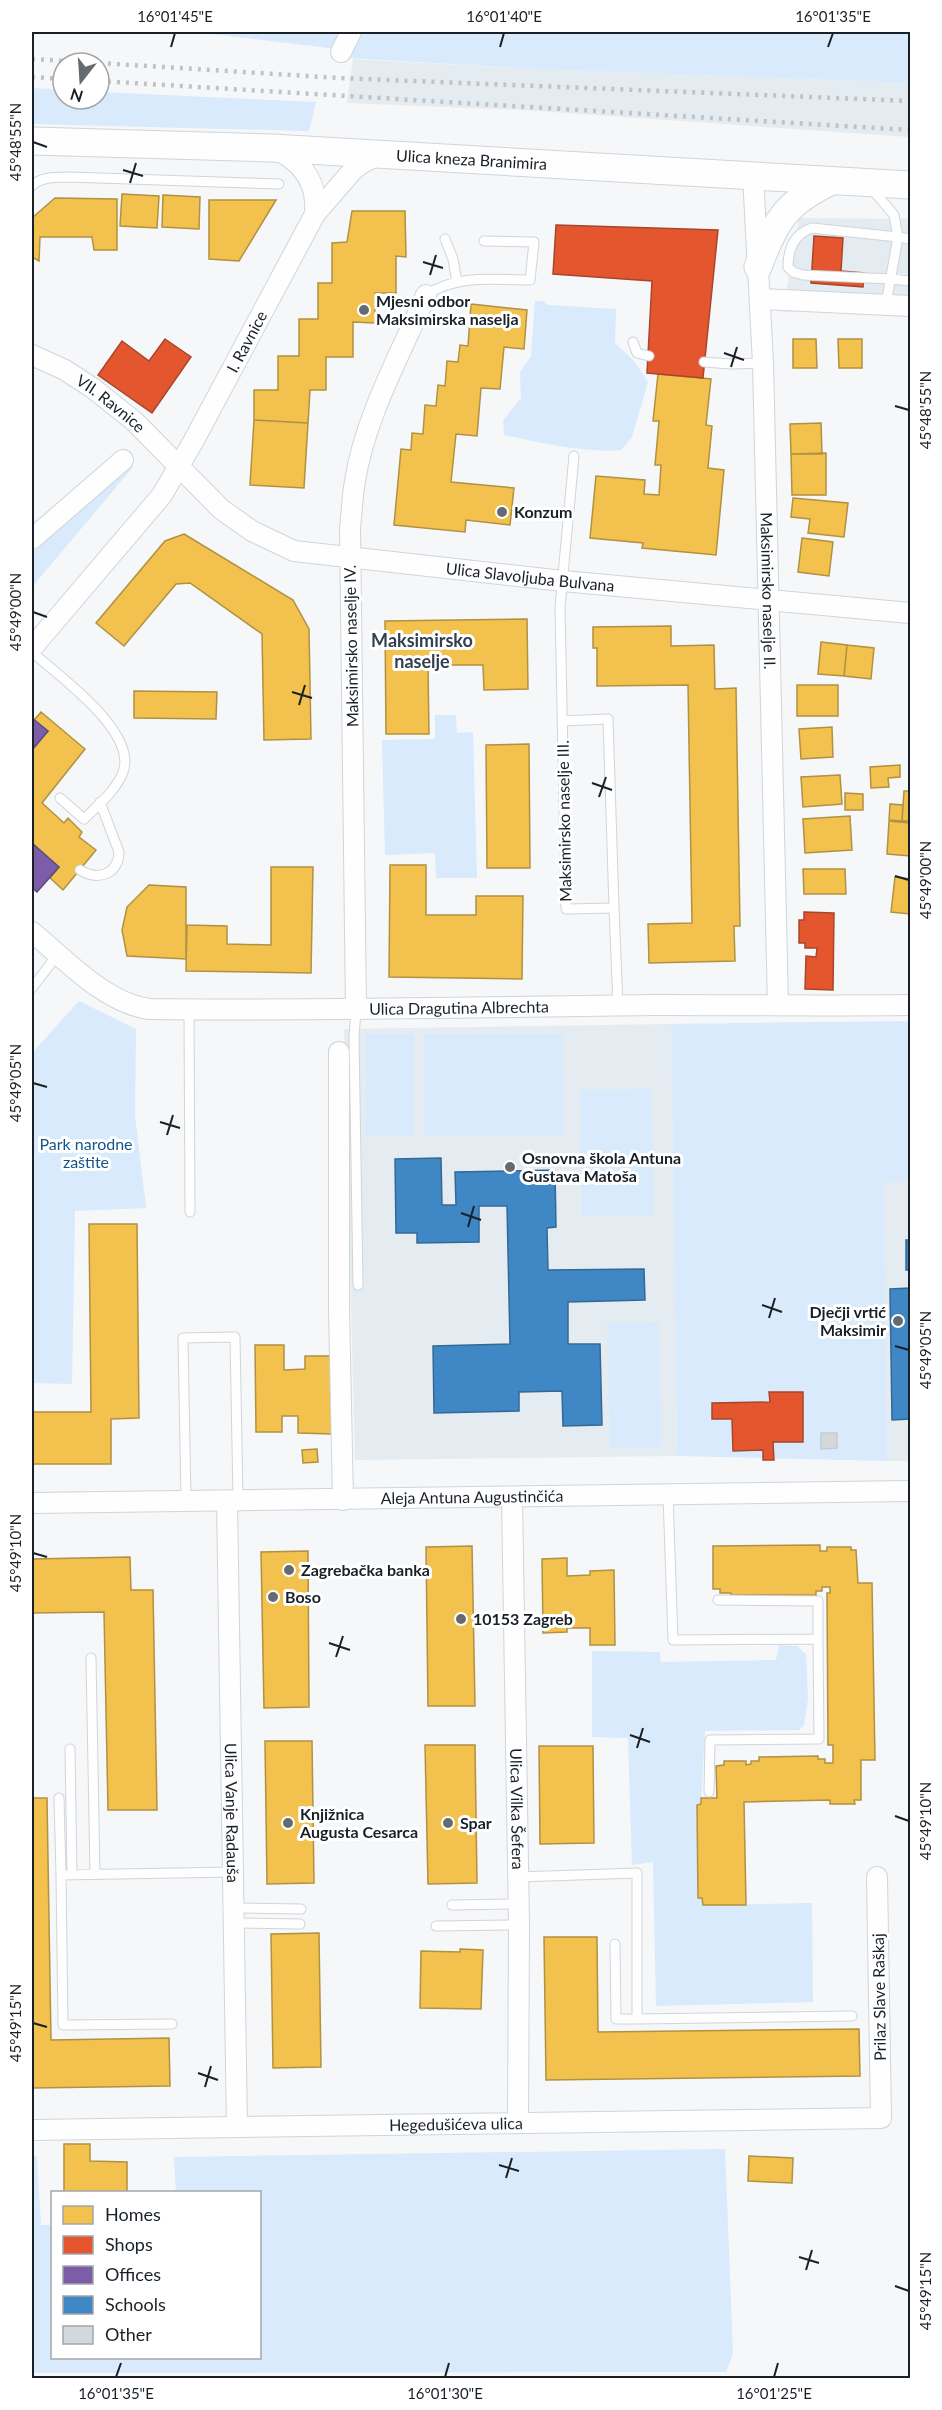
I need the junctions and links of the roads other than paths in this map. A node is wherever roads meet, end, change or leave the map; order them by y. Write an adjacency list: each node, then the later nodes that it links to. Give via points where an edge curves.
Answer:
1 (351, 32): 2 (street)
2 (341, 52)
3 (32, 141): 4 (main road, Ulica kneza Branimira)
4 (272, 148): 5 (main road, Ulica kneza Branimira); 12 (street, via 305,170 315,195)
5 (382, 154): 6 (main road, Ulica kneza Branimira); 12 (street, I. Ravnice, via 354,170)
6 (753, 175): 7 (main road, Ulica kneza Branimira); 17 (street, Maksimirsko naselje II.)
7 (833, 180): 8 (main road, Ulica kneza Branimira); 17 (main road, via 792,204 775,225)
8 (863, 182): 10 (main road, Ulica kneza Branimira); 13 (lane, via 876,191 894,215)
9 (279, 184): 11 (lane, via 69,177 47,178)
10 (910, 185)
11 (32, 186)
12 (315, 214): 32 (street, I. Ravnice)
13 (898, 237): 15 (lane); 18 (lane); 18 (lane, via 812,228 801,232 791,246 788,260 788,267 803,275)
14 (445, 239): 20 (lane)
15 (910, 239)
16 (484, 241): 20 (lane, via 534,242 530,280)
17 (758, 267): 22 (street, Maksimirsko naselje II.)
18 (891, 279): 19 (lane); 23 (lane)
19 (910, 281)
20 (457, 282): 21 (lane, via 441,285)
21 (426, 295): 34 (street, Maksimirsko naselje IV., via 364,444 355,480)
22 (760, 299): 23 (street); 29 (street, Maksimirsko naselje II.)
23 (886, 304): 24 (street)
24 (910, 306)
25 (633, 342): 27 (lane, via 637,352)
26 (32, 355): 32 (street, VII. Ravnice, via 94,389 134,421)
27 (648, 356)
28 (704, 362): 29 (lane)
29 (763, 363): 36 (street, Maksimirsko naselje II.)
30 (574, 456): 35 (lane, Maksimirsko naselje III.)
31 (123, 460): 33 (street)
32 (180, 467): 34 (street, Ulica Slavoljuba Bulvana, via 221,509 252,531 294,551); 38 (street, via 162,495)
33 (32, 539)
34 (350, 558): 35 (street, Ulica Slavoljuba Bulvana); 51 (street, Maksimirsko naselje IV.)
35 (563, 580): 36 (street, Ulica Slavoljuba Bulvana); 39 (lane, Maksimirsko naselje III.)
36 (768, 599): 37 (street, Ulica Slavoljuba Bulvana); 47 (street, Maksimirsko naselje II.)
37 (910, 613)
38 (32, 650): 41 (lane, via 118,734 125,764 115,787)
39 (562, 721): 43 (lane, Maksimirsko naselje III., via 608,719); 43 (lane, Maksimirsko naselje III., via 566,909)
40 (60, 798): 41 (lane, via 84,819)
41 (100, 802): 42 (lane, via 119,859 116,867 102,876)
42 (80, 870)
43 (614, 908): 49 (lane, Maksimirsko naselje III.)
44 (32, 932): 45 (street, Ulica Dragutina Albrechta)
45 (58, 954): 46 (lane); 50 (street, Ulica Dragutina Albrechta, via 109,995 129,1005)
46 (32, 988)
47 (778, 1005): 48 (street, Ulica Dragutina Albrechta); 49 (street, Ulica Dragutina Albrechta)
48 (910, 1005)
49 (618, 1006): 51 (street, Ulica Dragutina Albrechta)
50 (189, 1009): 51 (street, Ulica Dragutina Albrechta); 53 (lane)
51 (356, 1010): 54 (lane)
52 (339, 1052): 59 (street)
53 (190, 1212)
54 (358, 1285)
55 (910, 1491): 56 (street, Aleja Antuna Augustinčića)
56 (668, 1495): 57 (street, Aleja Antuna Augustinčića); 63 (lane, via 673,1640)
57 (512, 1497): 59 (street, Aleja Antuna Augustinčića); 72 (street, Ulica Vilka Šefera)
58 (232, 1500): 59 (street, Aleja Antuna Augustinčića); 60 (street, Aleja Antuna Augustinčića); 60 (lane, via 235,1337 183,1338); 68 (street, Ulica Vanje Radauša)
59 (343, 1500)
60 (186, 1501): 61 (street, Aleja Antuna Augustinčića)
61 (32, 1503)
62 (718, 1600): 63 (lane, via 818,1601)
63 (818, 1639): 66 (lane, via 819,1739 710,1740)
64 (91, 1658): 70 (lane)
65 (70, 1749): 69 (lane)
66 (709, 1792)
67 (59, 1798): 71 (lane)
68 (233, 1872): 70 (lane); 77 (street, Ulica Vanje Radauša)
69 (72, 1874): 70 (lane); 71 (lane)
70 (95, 1874)
71 (61, 1875): 84 (lane, via 63,2025)
72 (518, 1877): 74 (street, Ulica Vilka Šefera); 83 (lane, via 637,1874)
73 (877, 1877): 85 (street, Prilaz Slave Raškaj)
74 (518, 1904): 75 (lane); 79 (street, Ulica Vilka Šefera)
75 (452, 1905)
76 (302, 1909): 77 (lane)
77 (234, 1916): 78 (lane); 87 (street, Ulica Vanje Radauša)
78 (300, 1924)
79 (519, 1925): 80 (lane); 86 (street, Ulica Vilka Šefera)
80 (436, 1926)
81 (615, 1944): 83 (lane, via 616,2019)
82 (852, 2016): 83 (lane)
83 (637, 2019)
84 (172, 2024)
85 (881, 2118): 86 (street, Hegedušićeva ulica)
86 (518, 2122): 87 (street, Hegedušićeva ulica)
87 (237, 2127): 88 (street, Hegedušićeva ulica)
88 (32, 2130)

